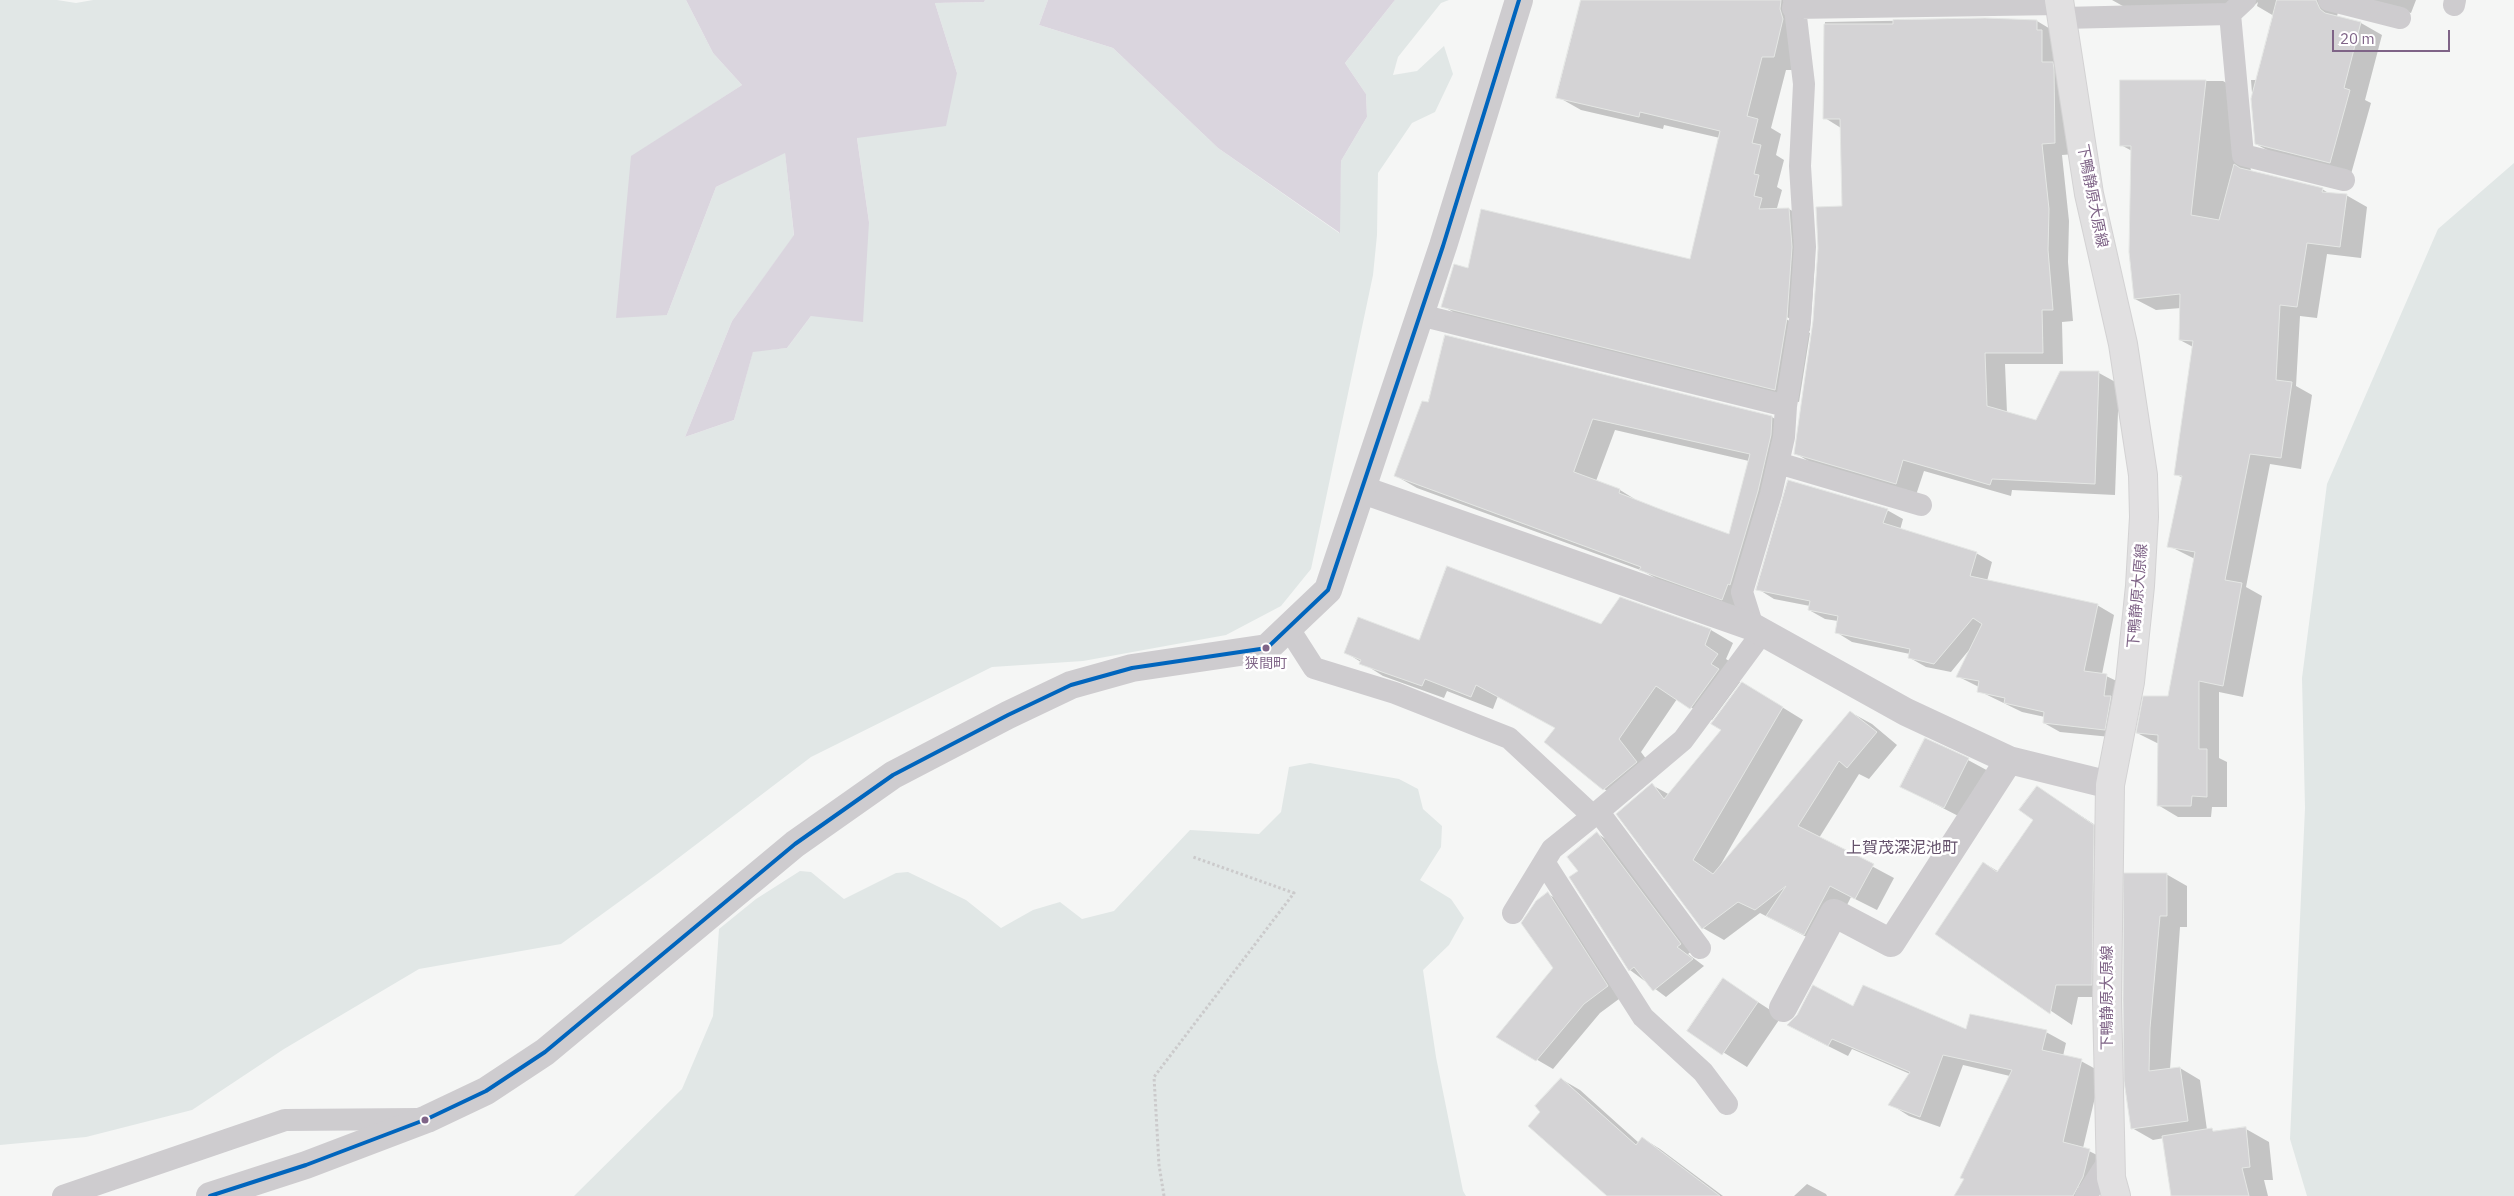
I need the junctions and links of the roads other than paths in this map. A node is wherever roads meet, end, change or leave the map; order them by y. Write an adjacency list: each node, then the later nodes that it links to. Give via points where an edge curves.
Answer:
1 (1519, 0): 8 (street)
2 (2329, 0): 6 (lane)
3 (1794, 4): 4 (lane); 9 (lane, via 1804,84 1800,166 1805,247 1800,320)
4 (2060, 7): 5 (lane); 16 (main road, 下鴨静原大原線, via 2089,194 2124,344 2143,475 2140,596 2130,682)
5 (2238, 7): 7 (lane, via 2243,155)
6 (2400, 18)
7 (2344, 180)
8 (1420, 315): 9 (lane); 11 (street)
9 (1786, 406): 10 (lane)
10 (1778, 463): 12 (lane); 14 (lane, via 1742,592)
11 (1363, 490): 13 (street, via 1328,590); 14 (street)
12 (1921, 505)
13 (1289, 630): 17 (lane, via 1314,668 1395,693 1509,738); 23 (street, via 1267,648 1132,668 1071,685 893,775 795,844 545,1052 486,1091)
14 (1757, 630): 15 (street, via 1906,712); 17 (lane, via 1683,740)
15 (2009, 760): 16 (street); 21 (street, via 1891,943 1834,913)
16 (2110, 785): 24 (main road, 下鴨静原大原線, via 2107,1000)
17 (1596, 814): 18 (lane, via 1552,849); 20 (lane)
18 (1544, 862): 19 (lane); 22 (lane, via 1642,1017 1703,1072)
19 (1513, 913)
20 (1700, 948)
21 (1783, 1008)
22 (1727, 1104)
23 (427, 1119): 25 (lane, via 285,1120); 26 (street, via 306,1165)
24 (2110, 1159): 27 (lane); 28 (main road, 下鴨静原大原線)
25 (63, 1196)
26 (210, 1196)
27 (2086, 1196)
28 (2116, 1196)

